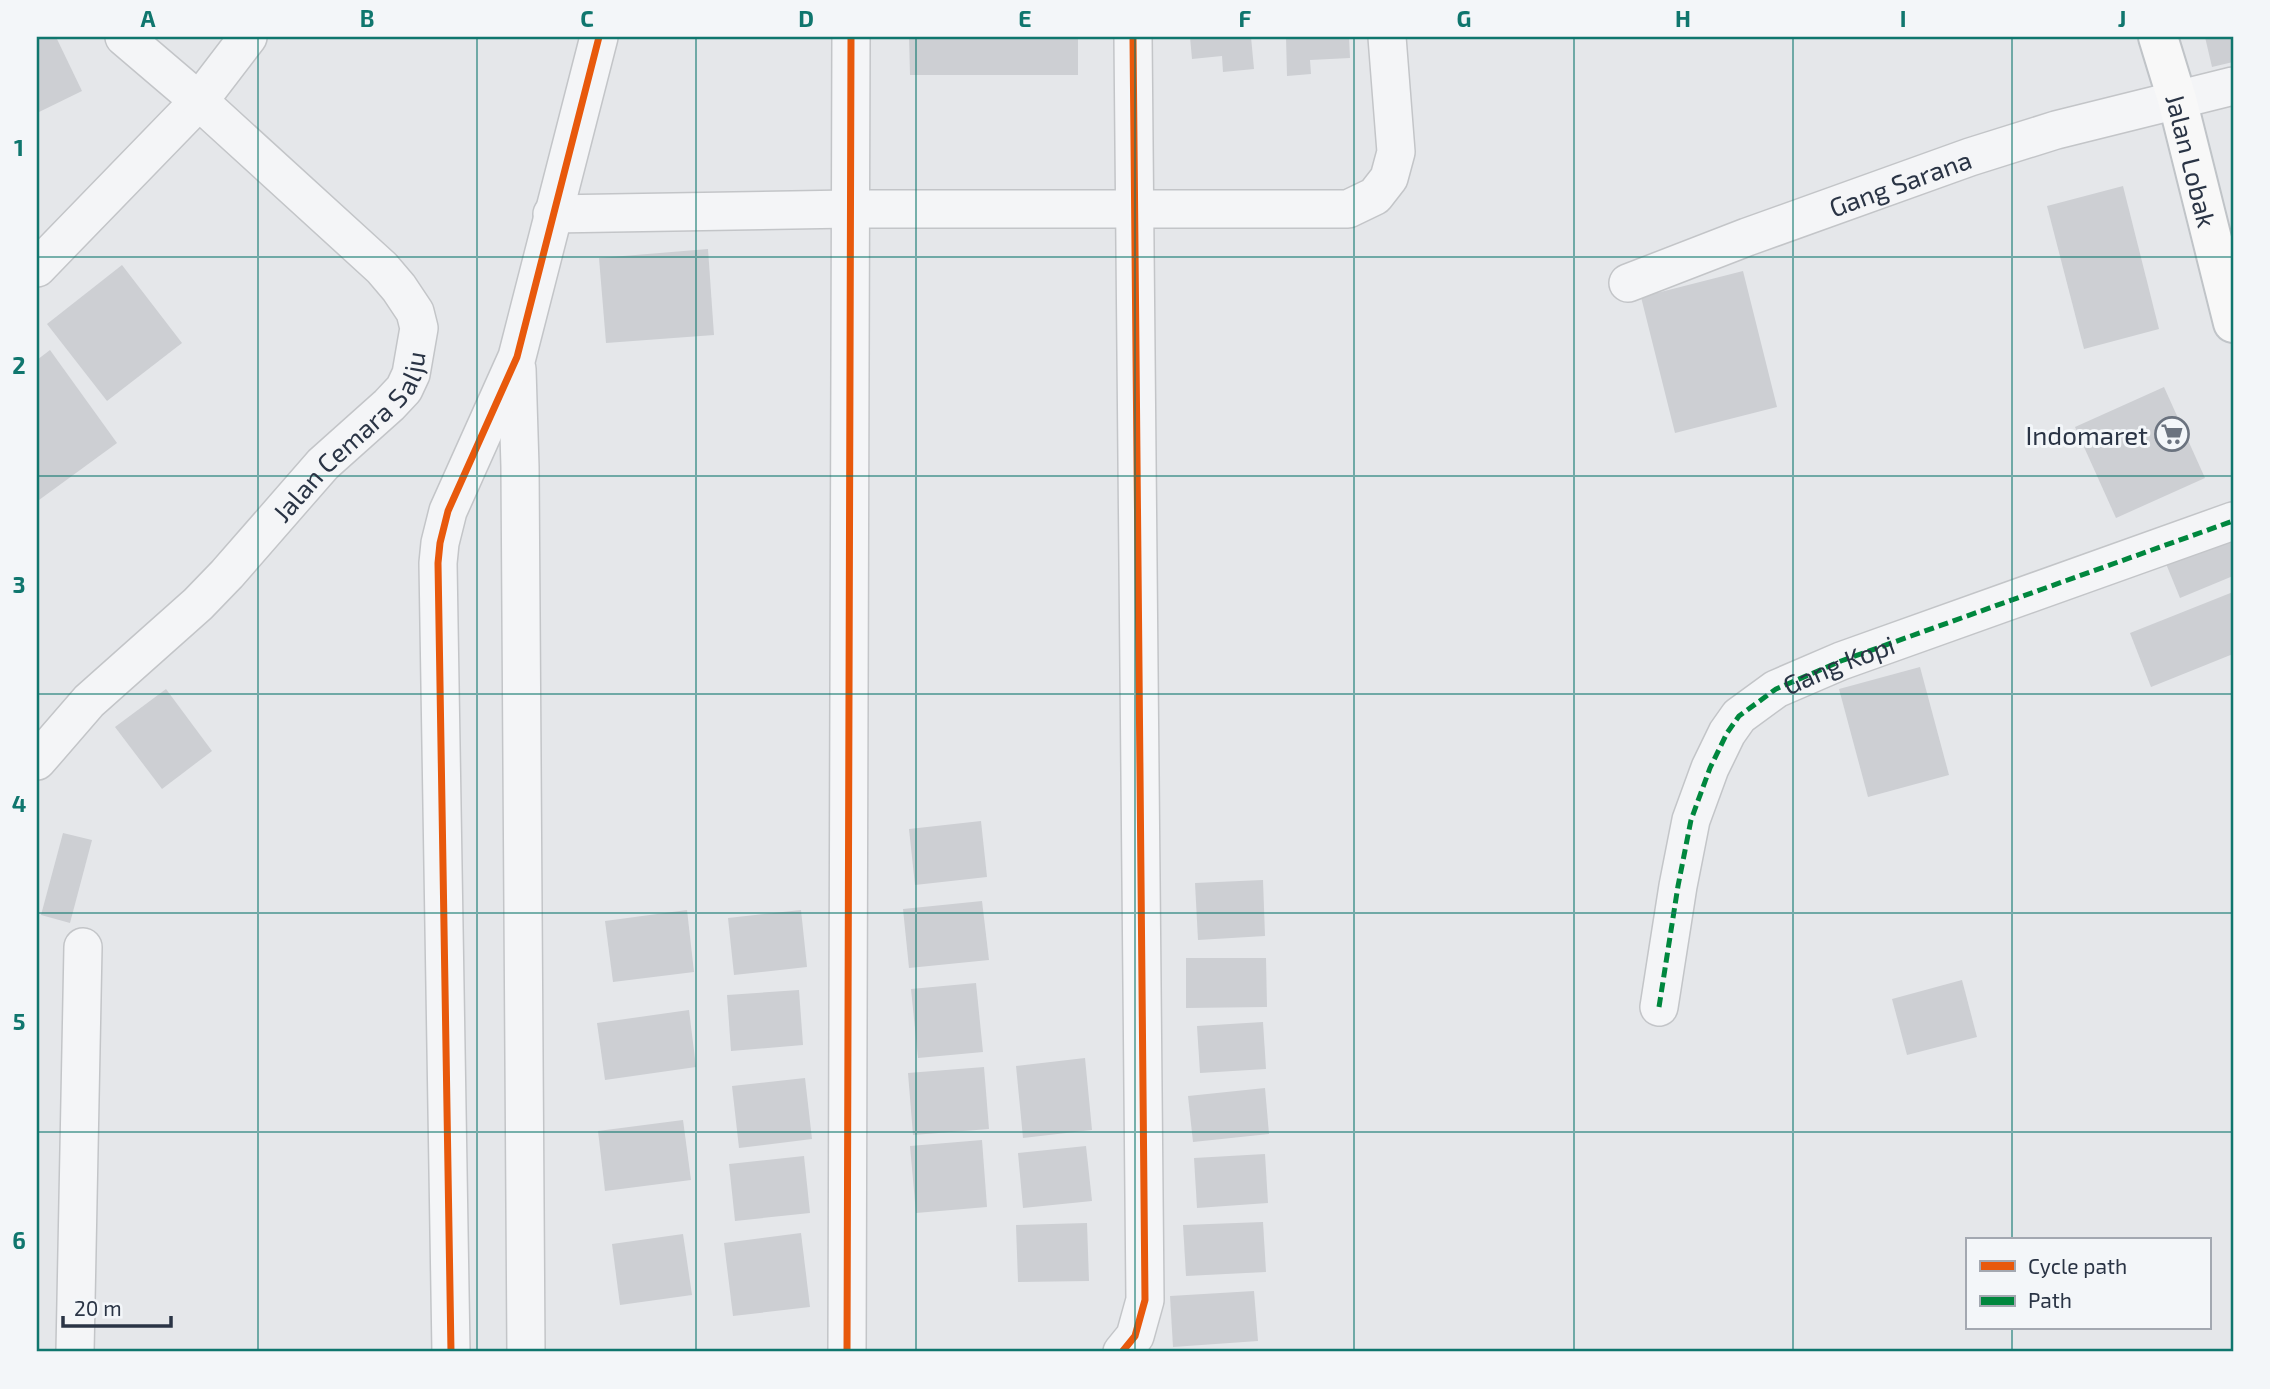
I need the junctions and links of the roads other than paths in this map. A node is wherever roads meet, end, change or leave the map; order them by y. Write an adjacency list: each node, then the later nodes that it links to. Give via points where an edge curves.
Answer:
1 (124, 37): 10 (street, Jalan Cemara Salju)
2 (248, 37): 10 (street)
3 (599, 37): 13 (street)
4 (851, 37): 11 (street)
5 (1133, 37): 12 (street)
6 (1387, 37): 12 (street, via 1396,152 1389,178 1375,196 1348,209)
7 (2158, 37): 9 (main road, Jalan Lobak)
8 (2233, 86): 9 (street, Gang Sarana)
9 (2177, 99): 15 (street, Gang Sarana, via 1969,157); 16 (main road, Jalan Lobak)
10 (199, 101): 14 (street); 19 (street, Jalan Cemara Salju, via 399,288 415,312 419,328 411,374 404,389 323,464 227,574 89,701)
11 (850, 209): 12 (street); 13 (street); 25 (street)
12 (1134, 210): 26 (street, via 1145,1300 1135,1336)
13 (552, 214): 17 (street)
14 (37, 268)
15 (1628, 283)
16 (2233, 323)
17 (517, 357): 23 (street, via 448,511 438,563); 24 (street)
18 (2233, 520): 21 (street, Gang Kopi, via 1842,662 1776,689 1739,716 1710,768 1691,820)
19 (37, 761)
20 (83, 947): 22 (street)
21 (1660, 1007)
22 (75, 1352)
23 (451, 1352)
24 (526, 1352)
25 (847, 1352)
26 (1122, 1352)

